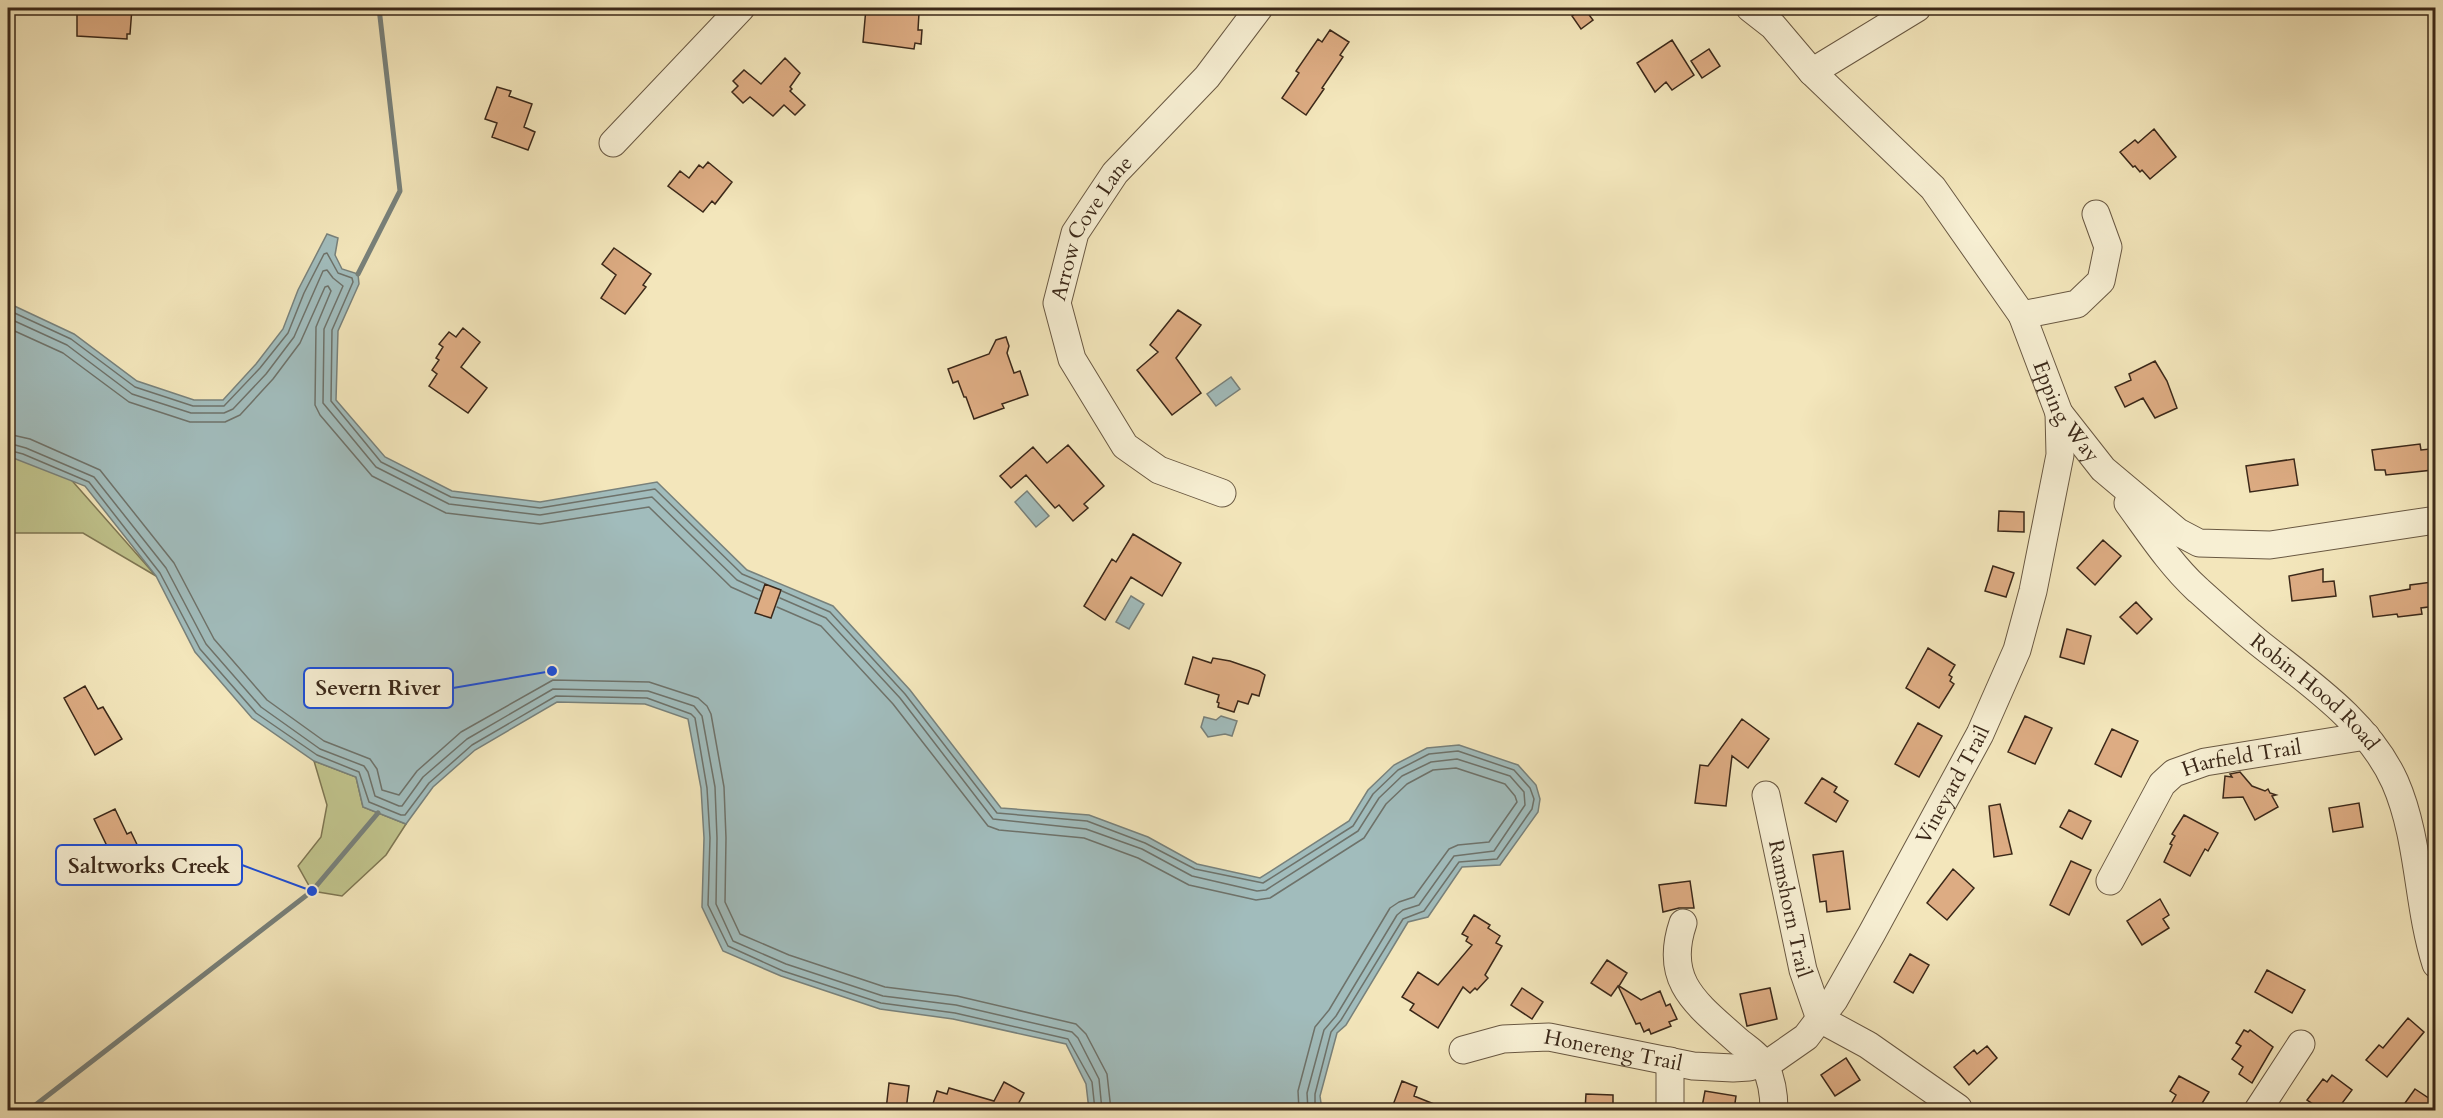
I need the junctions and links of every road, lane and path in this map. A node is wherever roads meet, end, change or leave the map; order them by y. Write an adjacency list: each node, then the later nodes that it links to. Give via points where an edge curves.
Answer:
1 (741, 8): 6 (street)
2 (1259, 8): 11 (street, Arrow Cove Lane, via 1207,77 1114,173 1075,233 1057,303 1072,359 1125,446 1159,470)
3 (1750, 8): 5 (street, Epping Way, via 1773,26)
4 (1917, 8): 5 (street)
5 (1812, 72): 8 (street, Epping Way, via 1933,189)
6 (613, 143)
7 (2096, 214): 8 (street, via 2108,247 2101,281 2077,303)
8 (2022, 315): 9 (street, Epping Way)
9 (2059, 412): 10 (street, Epping Way); 18 (street, Vineyard Trail, via 2060,456 2017,650 1980,734)
10 (2103, 469): 12 (street, Epping Way, via 2178,532 2199,543 2270,545); 13 (street, Robin Hood Road, via 2195,588 2303,677)
11 (1222, 493)
12 (2436, 520)
13 (2366, 736): 15 (street, Harfield Trail, via 2221,759 2174,773 2162,784); 17 (street, Robin Hood Road, via 2384,760 2403,805)
14 (1766, 795): 18 (street, Ramshorn Trail, via 1803,970)
15 (2110, 881)
16 (1683, 923): 22 (street, via 1676,955 1678,973 1698,1003)
17 (2436, 964)
18 (1821, 1019): 22 (street, Vineyard Trail, via 1789,1051); 23 (street, via 1868,1045)
19 (2301, 1044): 26 (street)
20 (1463, 1050): 21 (street, Honereng Trail, via 1503,1039 1549,1037)
21 (1670, 1060): 22 (street, Honereng Trail, via 1720,1069); 24 (street)
22 (1764, 1064): 25 (street, via 1771,1080)
23 (1958, 1108)
24 (1670, 1110)
25 (1774, 1110)
26 (2258, 1110)

